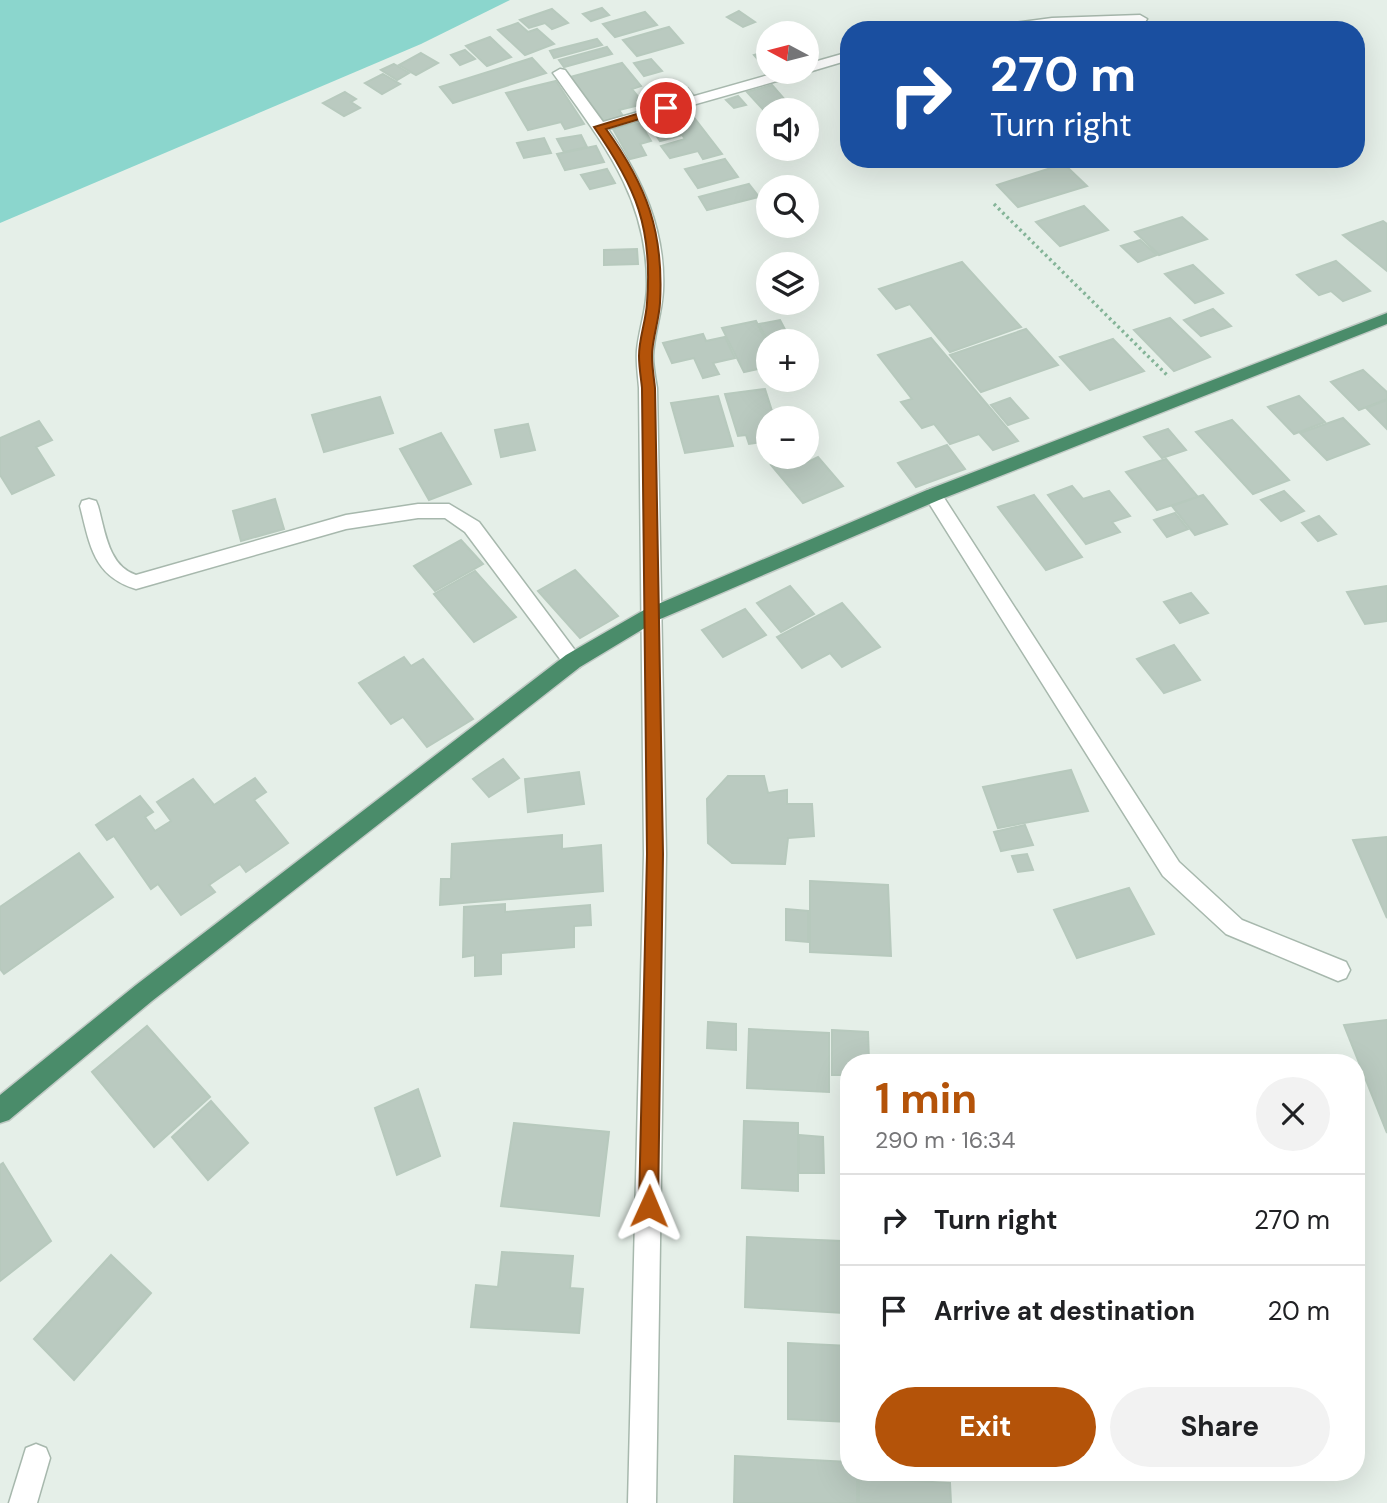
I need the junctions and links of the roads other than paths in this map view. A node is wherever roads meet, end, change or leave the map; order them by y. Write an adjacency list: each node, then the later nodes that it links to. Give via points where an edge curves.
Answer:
1 (1140, 19): 2 (street)
2 (1081, 21)
3 (840, 59): 4 (street)
4 (819, 65)
5 (560, 73): 7 (street)
6 (756, 83): 7 (street)
7 (600, 127): 11 (street, via 638,189 650,229 655,271 645,355)
8 (1387, 318): 9 (highway)
9 (933, 495): 11 (highway); 13 (street, via 1171,869 1234,927)
10 (89, 506): 12 (street, via 109,568 122,580 136,582 346,522 449,511 472,527)
11 (651, 615): 12 (highway); 17 (street, via 655,854)
12 (573, 661): 14 (highway, via 144,993)
13 (1338, 970)
14 (0, 1111)
15 (36, 1458): 16 (street)
16 (23, 1503)
17 (642, 1503)

